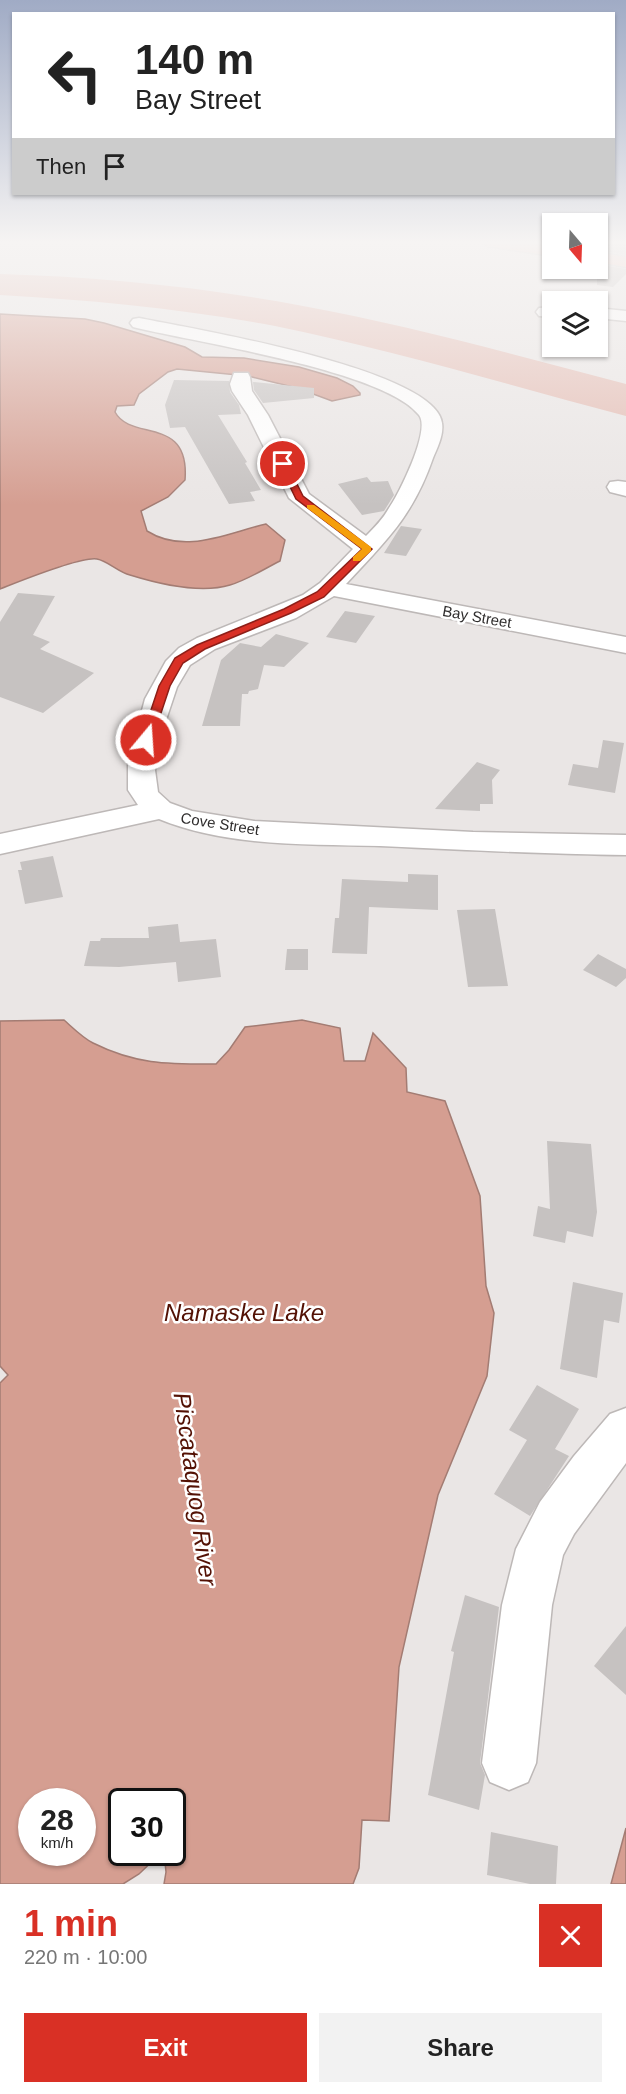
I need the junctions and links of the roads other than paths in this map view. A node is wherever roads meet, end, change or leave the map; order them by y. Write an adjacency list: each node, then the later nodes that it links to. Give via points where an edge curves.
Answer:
1 (166, 329): 3 (street, Cove Street)
2 (255, 341): 3 (street, via 334,361)
3 (336, 368): 5 (street, Cove Street, via 400,391 423,406 433,423 407,500 387,530)
4 (241, 377): 5 (street, via 242,391 300,498)
5 (368, 549): 6 (street, Cove Street)
6 (329, 588): 7 (street, Bay Street); 8 (street, Cove Street, via 310,601 201,647 179,661 164,686 143,757 144,795)
7 (626, 645)
8 (160, 810): 9 (street); 10 (street, Cove Street, via 185,820 257,831)
9 (0, 844)
10 (626, 845)
11 (626, 1429): 12 (street, via 590,1472 540,1549 532,1576)
12 (509, 1763)

